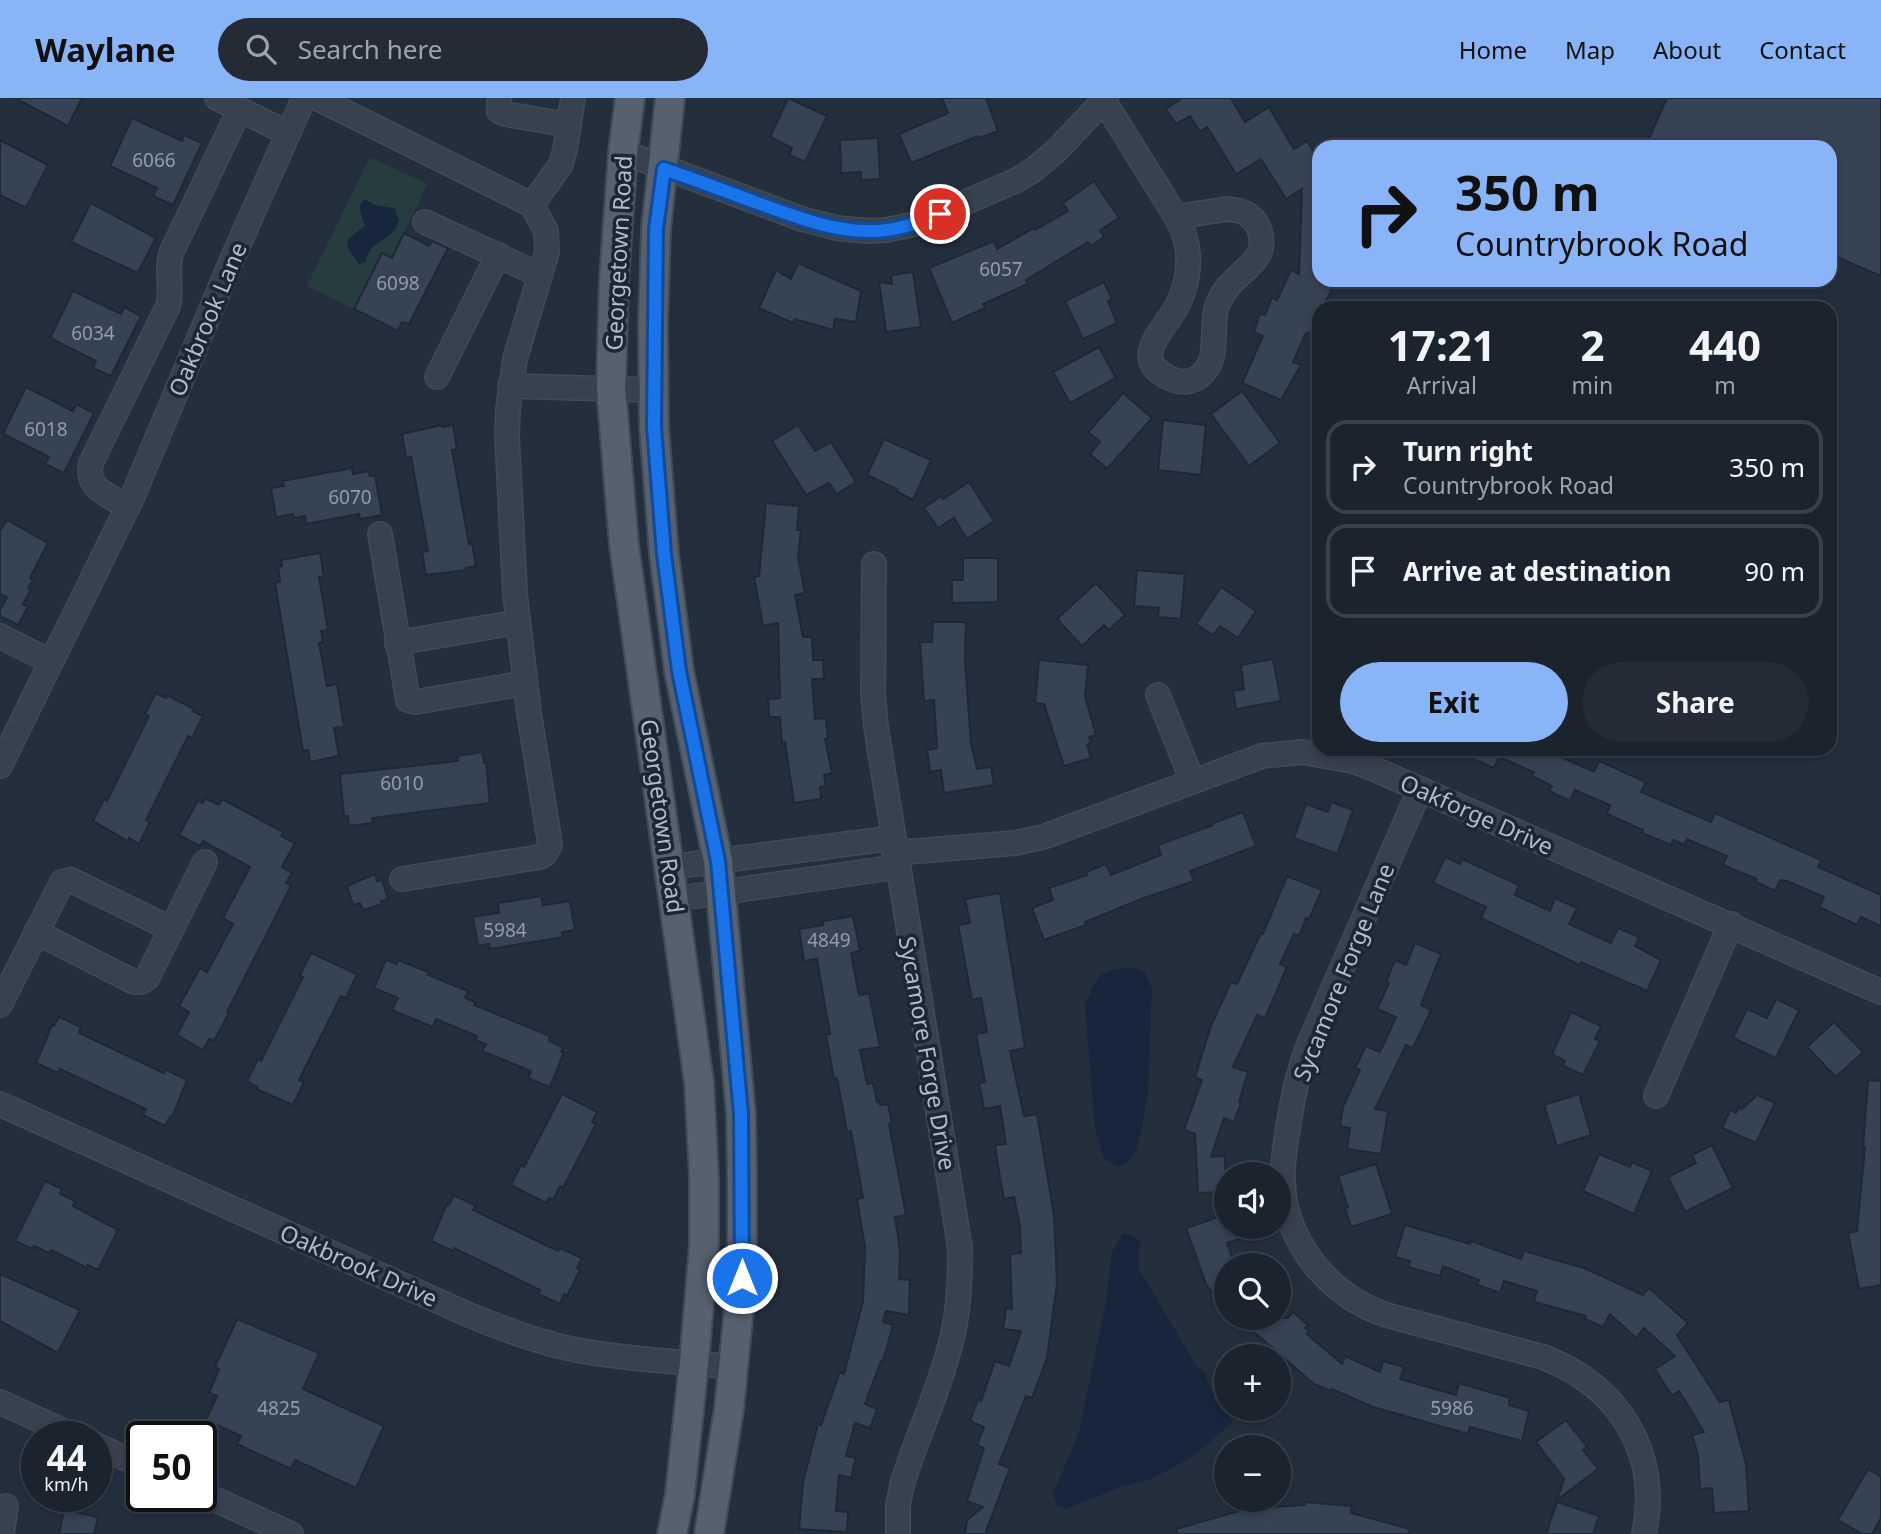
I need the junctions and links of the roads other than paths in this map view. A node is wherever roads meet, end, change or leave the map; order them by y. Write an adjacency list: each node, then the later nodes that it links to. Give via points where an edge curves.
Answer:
1 (218, 98): 9 (street)
2 (304, 98): 11 (street, Oakbrook Lane)
3 (317, 98): 14 (street)
4 (499, 98): 10 (street, via 499,111 505,114)
5 (573, 98): 10 (street)
6 (630, 98): 12 (main road, Georgetown Road)
7 (670, 98): 13 (main road, Georgetown Road)
8 (1105, 99): 13 (street, via 1032,171 915,224 886,230 867,232 802,219); 15 (street)
9 (240, 109): 11 (street); 23 (street, Oakbrook Lane, via 169,257 168,306 91,463 90,479 96,489)
10 (569, 125): 14 (street, via 558,170)
11 (287, 133): 23 (street, Oakbrook Lane)
12 (623, 152): 13 (street); 21 (main road, Georgetown Road)
13 (664, 169): 22 (main road, Georgetown Road, via 656,229)
14 (532, 205): 18 (street, via 546,232 547,252)
15 (1175, 215): 15 (street, via 1227,209 1245,212 1262,236 1258,256 1233,279 1218,303 1209,366 1195,379 1182,382 1157,370 1151,358 1154,340 1176,308 1186,281 1188,247)
16 (425, 222): 17 (street)
17 (498, 255): 18 (street); 19 (street)
18 (540, 275): 20 (street)
19 (437, 377)
20 (510, 386): 21 (street); 26 (street, via 507,457)
21 (611, 388): 22 (street); 40 (main road, Georgetown Road, via 624,545)
22 (654, 390): 38 (main road, Georgetown Road, via 664,554 679,671)
23 (128, 506): 29 (street, Oakbrook Lane)
24 (380, 534): 28 (street)
25 (874, 564): 37 (street, Sycamore Forge Drive, via 874,714)
26 (518, 622): 28 (street); 30 (street)
27 (0, 636): 29 (street)
28 (397, 643): 30 (street, via 406,697 412,702)
29 (51, 662): 34 (street, Oakbrook Lane)
30 (525, 683): 41 (street, via 550,841 547,852 540,857)
31 (1158, 695): 35 (street)
32 (1312, 754): 35 (street, Oakforge Drive, via 1252,759)
33 (1325, 756): 36 (street, Oakforge Drive, via 1353,761)
34 (0, 766)
35 (1192, 780): 37 (street, Oakforge Drive, via 1043,837)
36 (1419, 789): 44 (street, Oakforge Drive); 62 (street, Sycamore Forge Lane, via 1298,1073 1283,1172 1290,1222 1315,1266 1362,1304 1390,1316 1543,1357 1600,1390 1620,1412 1645,1466)
37 (895, 853): 38 (street, Oakforge Drive); 42 (street); 61 (street, Sycamore Forge Drive, via 961,1268 950,1347 902,1485)
38 (718, 861): 40 (street, Oakforge Drive); 42 (main road, Georgetown Road)
39 (205, 862): 45 (street)
40 (671, 867): 43 (main road, Georgetown Road)
41 (402, 879)
42 (720, 892): 43 (street); 52 (main road, Georgetown Road, via 741,1114 742,1278)
43 (675, 899): 51 (main road, Georgetown Road, via 699,1082 704,1177 704,1245)
44 (1731, 925): 47 (street, Oakforge Drive); 49 (street)
45 (172, 929): 46 (street, via 71,880 60,885); 46 (street, via 141,982)
46 (36, 932): 48 (street)
47 (1881, 992)
48 (0, 1005)
49 (1656, 1096)
50 (0, 1104): 51 (street, Oakbrook Drive, via 513,1332 583,1352)
51 (694, 1363): 52 (street, Oakbrook Drive); 59 (main road, Georgetown Road)
52 (734, 1367): 60 (main road, Georgetown Road)
53 (0, 1402): 54 (street)
54 (42, 1421)
55 (217, 1500): 58 (street)
56 (6, 1506): 57 (street)
57 (2, 1534)
58 (291, 1534)
59 (672, 1534)
60 (709, 1534)
61 (898, 1534)
62 (1644, 1534)

